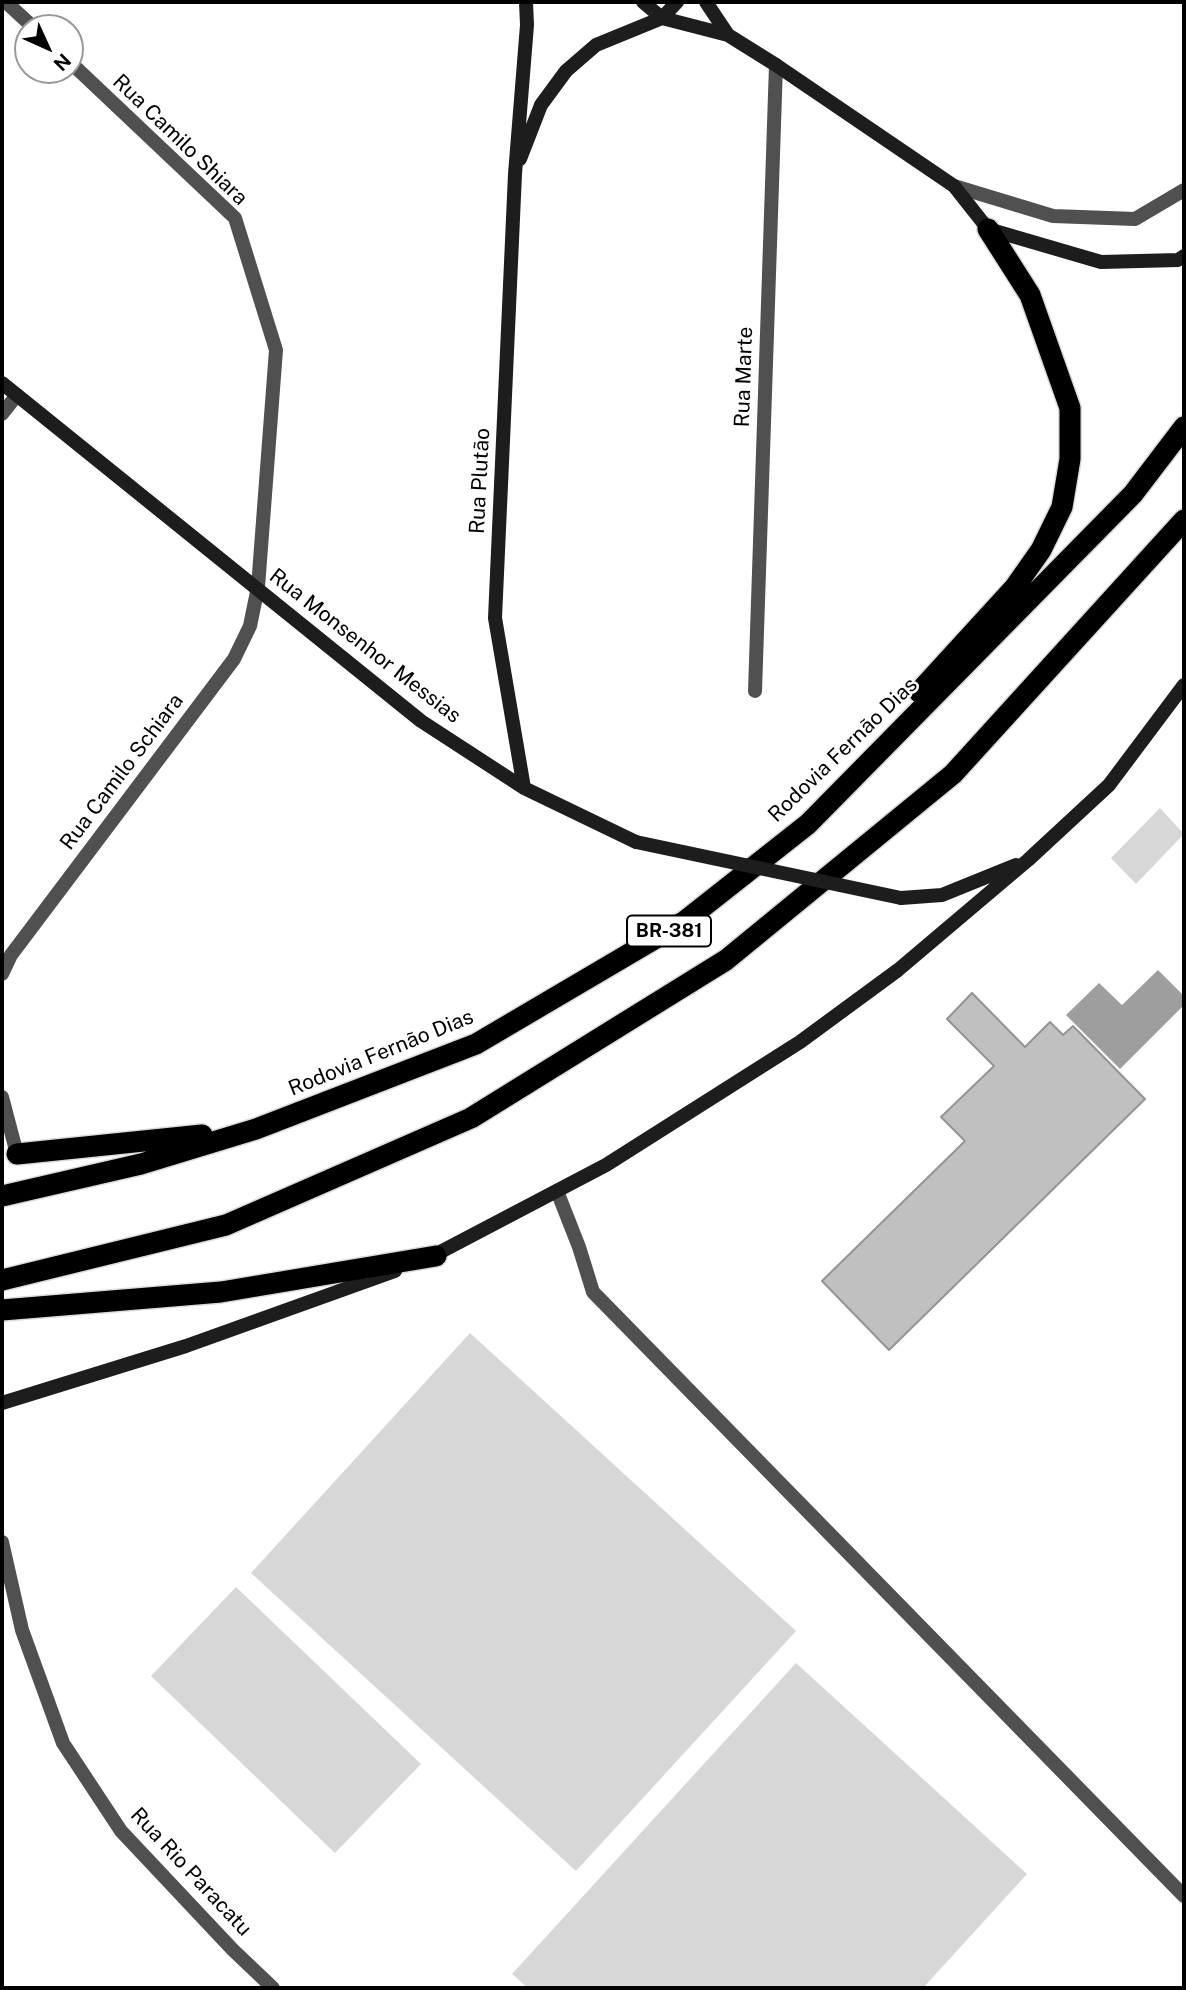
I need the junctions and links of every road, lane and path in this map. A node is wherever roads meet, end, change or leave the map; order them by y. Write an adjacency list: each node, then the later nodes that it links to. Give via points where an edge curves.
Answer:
1 (6, 2): 6 (street)
2 (526, 2): 11 (street, Rua Plutão)
3 (643, 2): 7 (street)
4 (677, 2): 7 (street, Rua Plutão)
5 (706, 2): 8 (street)
6 (19, 14)
7 (662, 18): 8 (street); 11 (street, Rua Plutão, via 596,45 566,71 541,105)
8 (728, 35): 9 (street)
9 (776, 65): 12 (street); 23 (street, Rua Marte)
10 (84, 75): 21 (street, Rua Camilo Shiara, via 235,218 276,350)
11 (515, 174): 24 (street, Rua Plutão, via 495,618)
12 (954, 186): 13 (street, via 1053,216 1135,219); 14 (street)
13 (1184, 190)
14 (988, 229): 15 (street, via 1101,262 1178,260); 25 (highway, via 1030,295 1070,408 1070,459 1062,507 1016,587 819,800)
15 (1184, 256)
16 (2, 383): 17 (street, Rua Monsenhor Messias)
17 (17, 395): 18 (street); 21 (street, Rua Monsenhor Messias)
18 (2, 414)
19 (1184, 427): 25 (highway, Rodovia Fernão Dias / BR-381, via 1133,494)
20 (1184, 520): 34 (highway, BR-381, via 953,774 726,960 471,1118 226,1225)
21 (258, 587): 24 (street, Rua Monsenhor Messias, via 421,721); 27 (street, Rua Camilo Schiara, via 250,626 234,659 10,955)
22 (1184, 685): 26 (street, via 1110,785)
23 (755, 691)
24 (524, 788): 26 (street, Rua Monsenhor Messias, bridge, via 636,842 901,898 942,895)
25 (808, 824): 29 (highway, Rodovia Fernão Dias / BR-381, via 685,921 476,1044)
26 (1028, 860): 31 (street, via 898,970 800,1042)
27 (2, 974)
28 (2, 1097): 30 (street)
29 (256, 1129): 30 (highway); 32 (highway, Rodovia Fernão Dias / BR-381, via 141,1164)
30 (9, 1155)
31 (557, 1191): 33 (street); 38 (street, via 593,1292)
32 (2, 1196)
33 (436, 1256): 35 (highway, via 222,1292); 36 (street, via 186,1346)
34 (2, 1280)
35 (2, 1310)
36 (2, 1403)
37 (2, 1542): 39 (street, Rua Rio Paracatu, via 22,1630 63,1743 121,1831)
38 (1184, 1896)
39 (273, 1988)

